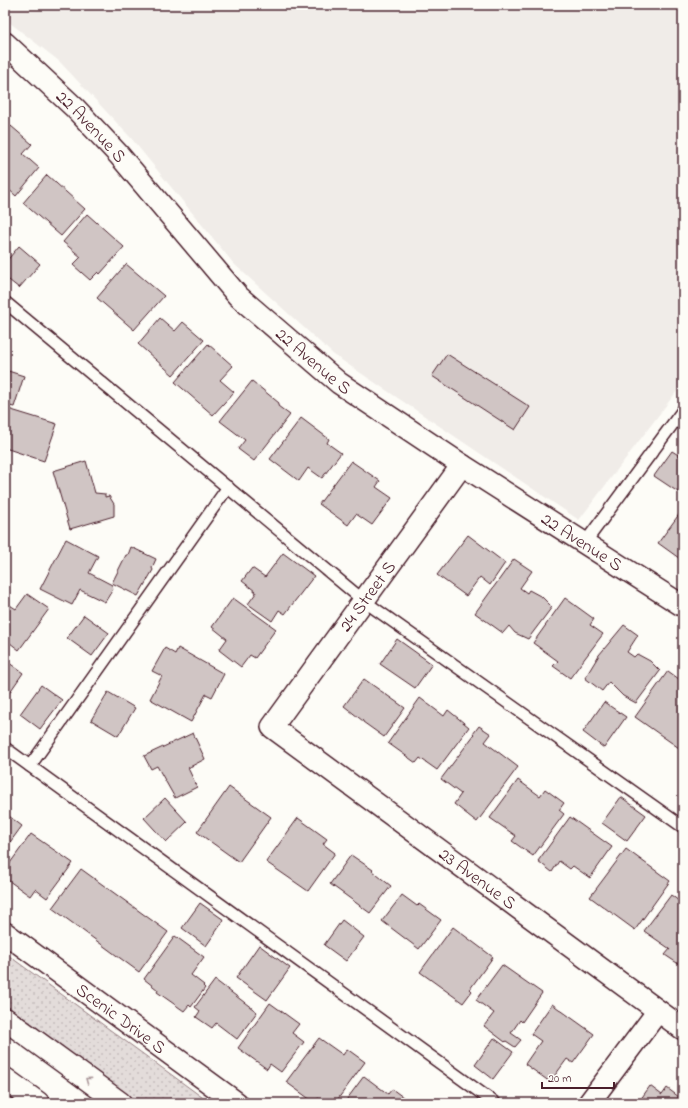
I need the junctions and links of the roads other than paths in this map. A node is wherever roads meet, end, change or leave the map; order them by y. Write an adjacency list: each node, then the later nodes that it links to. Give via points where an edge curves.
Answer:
1 (5, 43): 4 (street, 22 Avenue S, via 75,108 238,296 339,382)
2 (5, 302): 5 (lane)
3 (683, 410): 6 (lane)
4 (462, 465): 6 (street, 22 Avenue S); 7 (street, 24 Street S)
5 (228, 488): 7 (lane); 11 (lane)
6 (584, 544): 8 (street, 22 Avenue S)
7 (364, 601): 9 (street, 24 Street S); 12 (lane)
8 (683, 606)
9 (272, 727): 14 (street, 23 Avenue S)
10 (5, 748): 11 (lane)
11 (30, 766): 21 (lane)
12 (683, 827)
13 (5, 933): 20 (street, Scenic Drive S)
14 (658, 1011): 16 (street, 23 Avenue S); 22 (street)
15 (5, 1019): 19 (main road, one-way to 15)
16 (683, 1029)
17 (5, 1079): 18 (main road)
18 (38, 1103)
19 (120, 1103)
20 (237, 1103)
21 (495, 1103)
22 (590, 1103)

